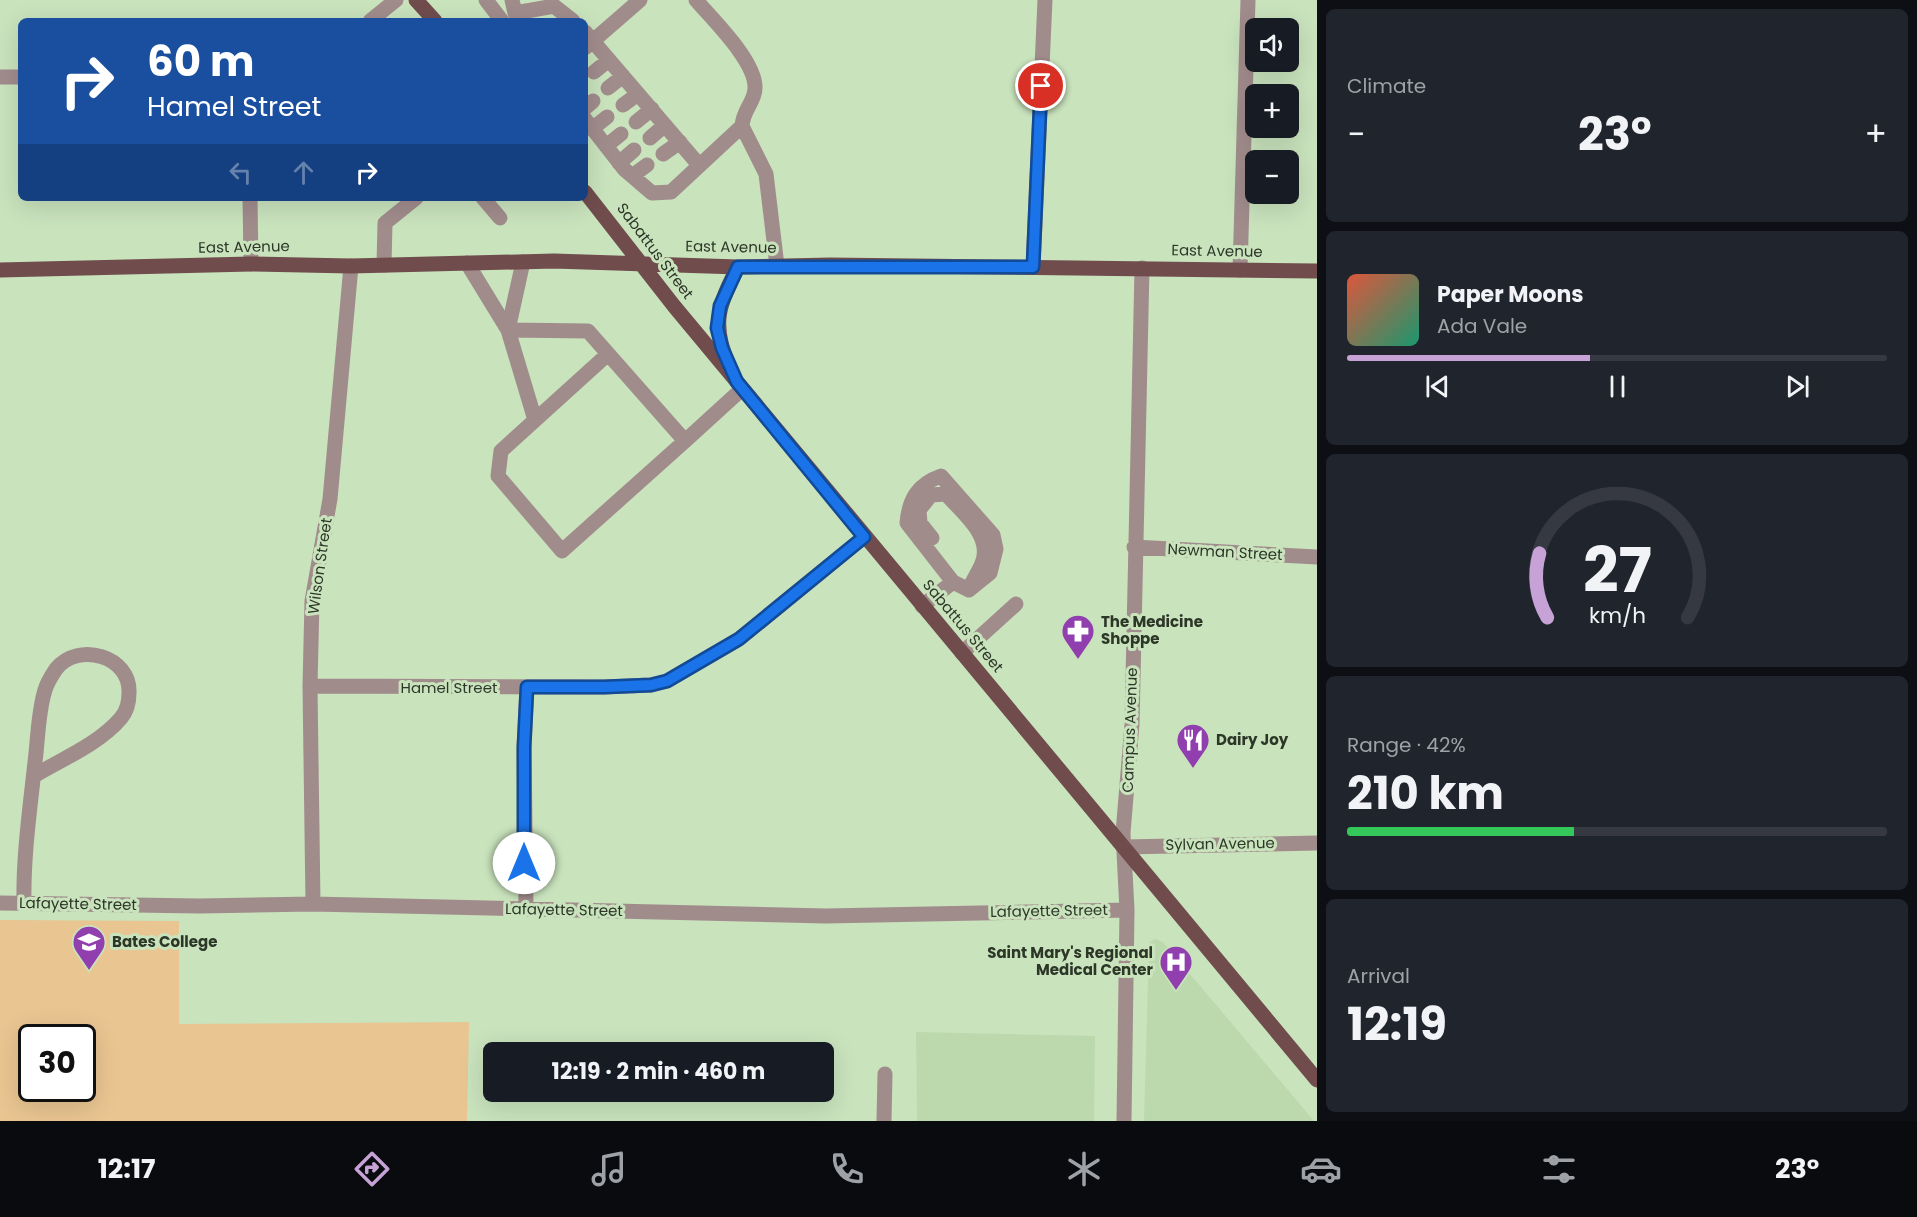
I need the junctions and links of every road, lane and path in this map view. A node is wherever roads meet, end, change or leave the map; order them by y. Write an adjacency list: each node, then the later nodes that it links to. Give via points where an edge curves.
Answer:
1 (396, 0): 10 (street)
2 (416, 0): 11 (main road)
3 (486, 0): 9 (street)
4 (640, 0): 13 (street)
5 (696, 0): 27 (street, via 731,40 756,84 743,113)
6 (1045, 0): 51 (street)
7 (1248, 0): 54 (street)
8 (557, 3): 9 (street); 12 (street)
9 (511, 15)
10 (374, 18)
11 (432, 18)
12 (570, 18)
13 (588, 40): 14 (street)
14 (609, 60): 15 (street); 16 (street)
15 (594, 72)
16 (622, 76): 19 (street); 20 (street)
17 (0, 77): 18 (street)
18 (18, 77)
19 (608, 88)
20 (638, 94): 21 (street); 22 (street)
21 (623, 105)
22 (652, 110): 24 (street); 26 (street)
23 (607, 117): 25 (street)
24 (636, 122)
25 (589, 124): 31 (street)
26 (665, 125): 29 (street); 30 (street)
27 (742, 126): 36 (street); 49 (street, via 766,174)
28 (621, 134): 31 (street)
29 (650, 138)
30 (680, 142): 33 (street); 36 (street)
31 (606, 146): 34 (street)
32 (634, 150): 34 (street)
33 (663, 154)
34 (619, 163): 37 (street)
35 (647, 165): 37 (street)
36 (699, 165): 37 (street, via 671,192 651,193)
37 (632, 176)
38 (588, 196): 45 (main road, Sabattus Street)
39 (250, 201): 46 (street)
40 (412, 201): 47 (street, via 385,223)
41 (486, 201): 42 (street)
42 (500, 218)
43 (523, 262): 44 (main road, East Avenue); 45 (main road, East Avenue); 56 (street)
44 (467, 263): 47 (main road, East Avenue); 56 (street)
45 (638, 263): 50 (main road, East Avenue); 58 (main road, Sabattus Street)
46 (251, 264): 48 (main road, East Avenue); 53 (main road, East Avenue)
47 (384, 265): 48 (main road, East Avenue)
48 (351, 266): 68 (street, Wilson Street, via 330,499 312,601)
49 (777, 266): 50 (main road, East Avenue); 51 (main road, East Avenue)
50 (738, 267): 58 (main road, via 720,306 717,328)
51 (1033, 267): 52 (main road, East Avenue)
52 (1142, 268): 54 (main road, East Avenue); 62 (street, Campus Avenue)
53 (0, 270)
54 (1240, 270): 55 (main road, East Avenue)
55 (1317, 271)
56 (508, 330): 57 (street, via 588,331); 59 (street)
57 (608, 354): 59 (street); 60 (street)
58 (739, 385): 60 (street); 61 (main road, Sabattus Street)
59 (534, 420): 60 (street, via 501,451 498,476 562,551)
60 (685, 441)
61 (864, 537): 66 (main road, Sabattus Street); 69 (street, Hamel Street, via 739,639 667,681 616,687)
62 (1134, 548): 63 (street, Newman Street); 72 (street, Campus Avenue, via 1132,724)
63 (1317, 557)
64 (953, 582): 64 (street, via 908,523 913,496 928,481 941,476 993,535 996,549 990,573 969,590); 66 (street)
65 (1016, 604): 67 (street)
66 (922, 606): 67 (main road, Sabattus Street)
67 (962, 653): 72 (main road, Sabattus Street)
68 (310, 686): 69 (street, Hamel Street); 75 (street, Wilson Street)
69 (527, 687): 76 (street)
70 (34, 776): 70 (street, via 99,737 120,719 127,710 129,686 121,666 102,657 80,656 56,669 45,689); 74 (street)
71 (1317, 843): 72 (street, Sylvan Avenue)
72 (1123, 847): 77 (street, Campus Avenue); 79 (main road, Sabattus Street)
73 (0, 903): 74 (street, Lafayette Street)
74 (24, 903): 75 (street, Lafayette Street)
75 (313, 904): 76 (street, Lafayette Street)
76 (526, 909): 77 (street, Lafayette Street, via 826,916)
77 (1127, 910): 81 (street, Campus Avenue)
78 (885, 1074): 80 (street)
79 (1317, 1080)
80 (884, 1121)
81 (1124, 1121)

